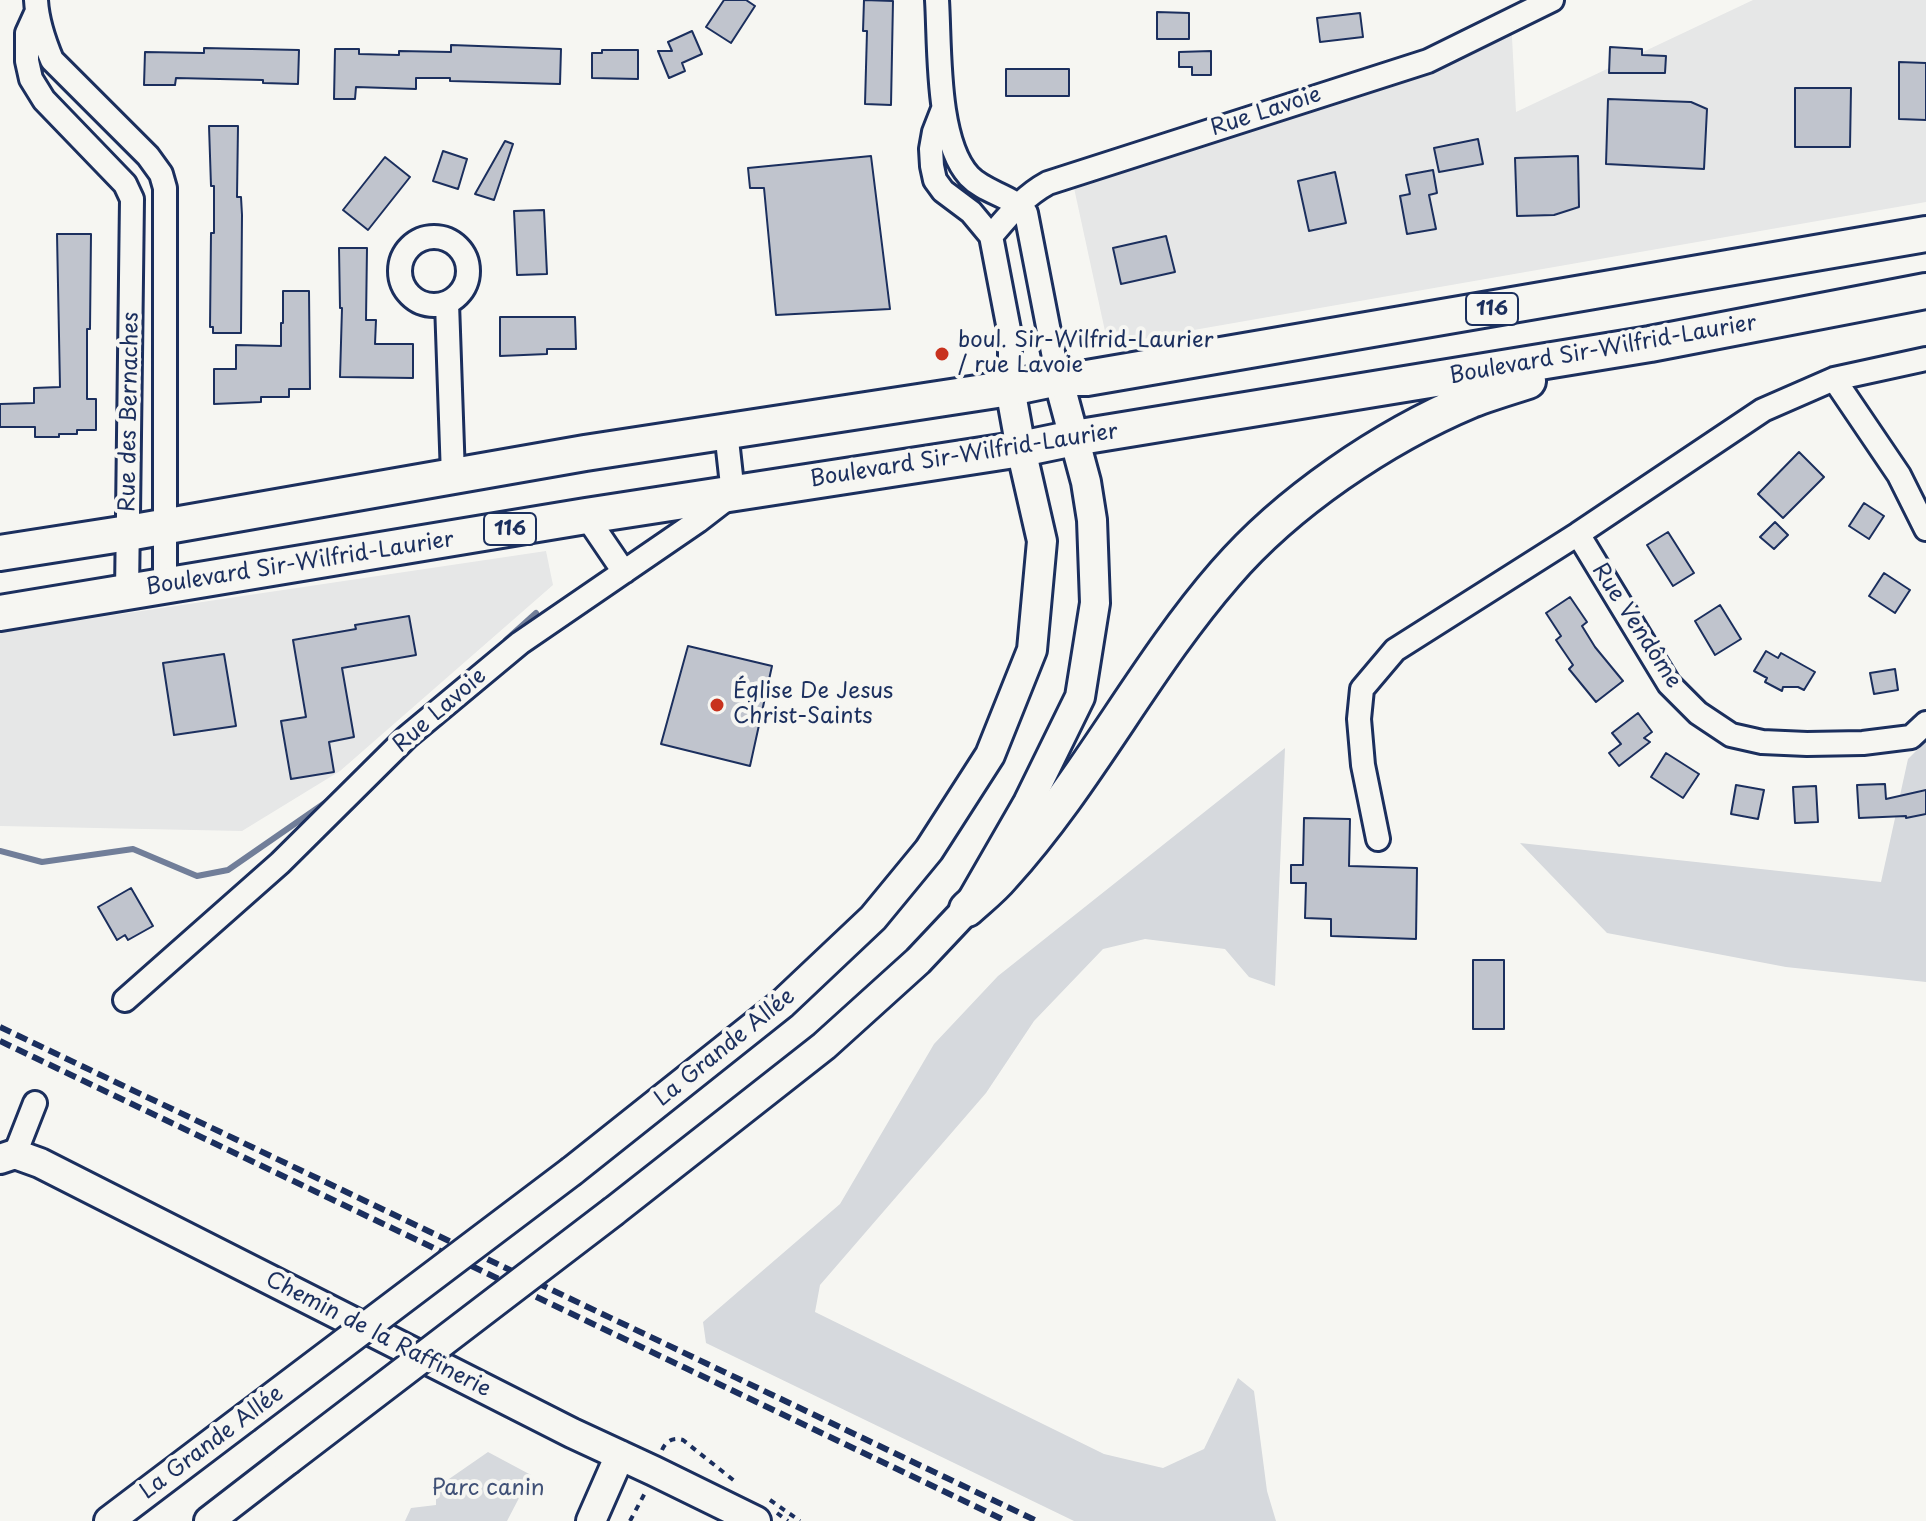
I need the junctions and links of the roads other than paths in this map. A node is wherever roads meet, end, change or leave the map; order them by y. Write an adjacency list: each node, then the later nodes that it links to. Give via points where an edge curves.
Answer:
1 (937, 0): 4 (street)
2 (1552, 0): 5 (street, Rue Lavoie, via 1428,61 1071,174)
3 (37, 5): 6 (street, Rue des Bernaches, via 27,33 31,79 44,100 125,184 132,199); 7 (street, Rue des Bernaches, via 52,60 161,174)
4 (943, 108): 5 (street, via 949,140 969,176); 9 (street, via 931,149 935,180)
5 (1018, 204): 9 (street, Rue Lavoie); 14 (street, via 1030,227)
6 (132, 230): 7 (street); 25 (street, Rue des Bernaches)
7 (165, 231): 23 (street, Rue des Bernaches)
8 (1926, 234): 14 (main road, 116, via 1087,378)
9 (991, 236): 16 (street, via 1010,335)
10 (1926, 291): 12 (main road, Boulevard Sir-Wilfrid-Laurier / 116)
11 (447, 303): 20 (street)
12 (1650, 344): 18 (main road, Boulevard Sir-Wilfrid-Laurier / 116); 34 (main road, via 1471,400 1381,447 1272,526 1225,574 1177,636 1053,814 1001,878)
13 (1926, 359): 15 (street)
14 (1058, 378): 16 (main road, 116); 18 (street)
15 (1834, 379): 24 (street, via 1899,475); 26 (street, via 1763,410)
16 (1010, 388): 17 (main road, 116); 19 (street, La Grande Allée)
17 (726, 431): 20 (main road, 116); 21 (street)
18 (1074, 438): 19 (main road, Boulevard Sir-Wilfrid-Laurier / 116); 34 (street, via 1092,520 1095,603 1080,697)
19 (1021, 449): 21 (main road, Boulevard Sir-Wilfrid-Laurier / 116); 39 (street, La Grande Allée, bridge, via 1042,541 1032,650 990,755 929,850 873,918 782,1004 572,1171)
20 (453, 476): 23 (main road, 116)
21 (733, 494): 22 (main road, Boulevard Sir-Wilfrid-Laurier / 116); 28 (street, Rue Lavoie)
22 (586, 516): 28 (street); 29 (main road, Boulevard Sir-Wilfrid-Laurier / 116)
23 (163, 525): 25 (main road, 116); 29 (street, Rue des Bernaches)
24 (1926, 529)
25 (128, 533): 27 (main road, 116); 30 (street, Rue des Bernaches)
26 (1578, 534): 32 (street, Rue Vendôme, via 1669,684 1731,735 1762,742 1863,743 1911,737); 33 (street, via 1395,650 1362,689 1362,750)
27 (0, 553)
28 (624, 572): 35 (street, Rue Lavoie, via 520,643 407,737 280,863)
29 (165, 587): 30 (main road, Boulevard Sir-Wilfrid-Laurier / 116)
30 (127, 593): 31 (main road, Boulevard Sir-Wilfrid-Laurier / 116)
31 (0, 613)
32 (1926, 723)
33 (1378, 839)
34 (967, 909): 40 (street, bridge, via 824,1046)
35 (125, 1000)
36 (35, 1103): 37 (street)
37 (8, 1156): 38 (street, Chemin de la Raffinerie, via 40,1163)
38 (620, 1455): 41 (street); 42 (street, Chemin de la Raffinerie)
39 (109, 1521)
40 (209, 1521)
41 (591, 1521)
42 (756, 1521)

